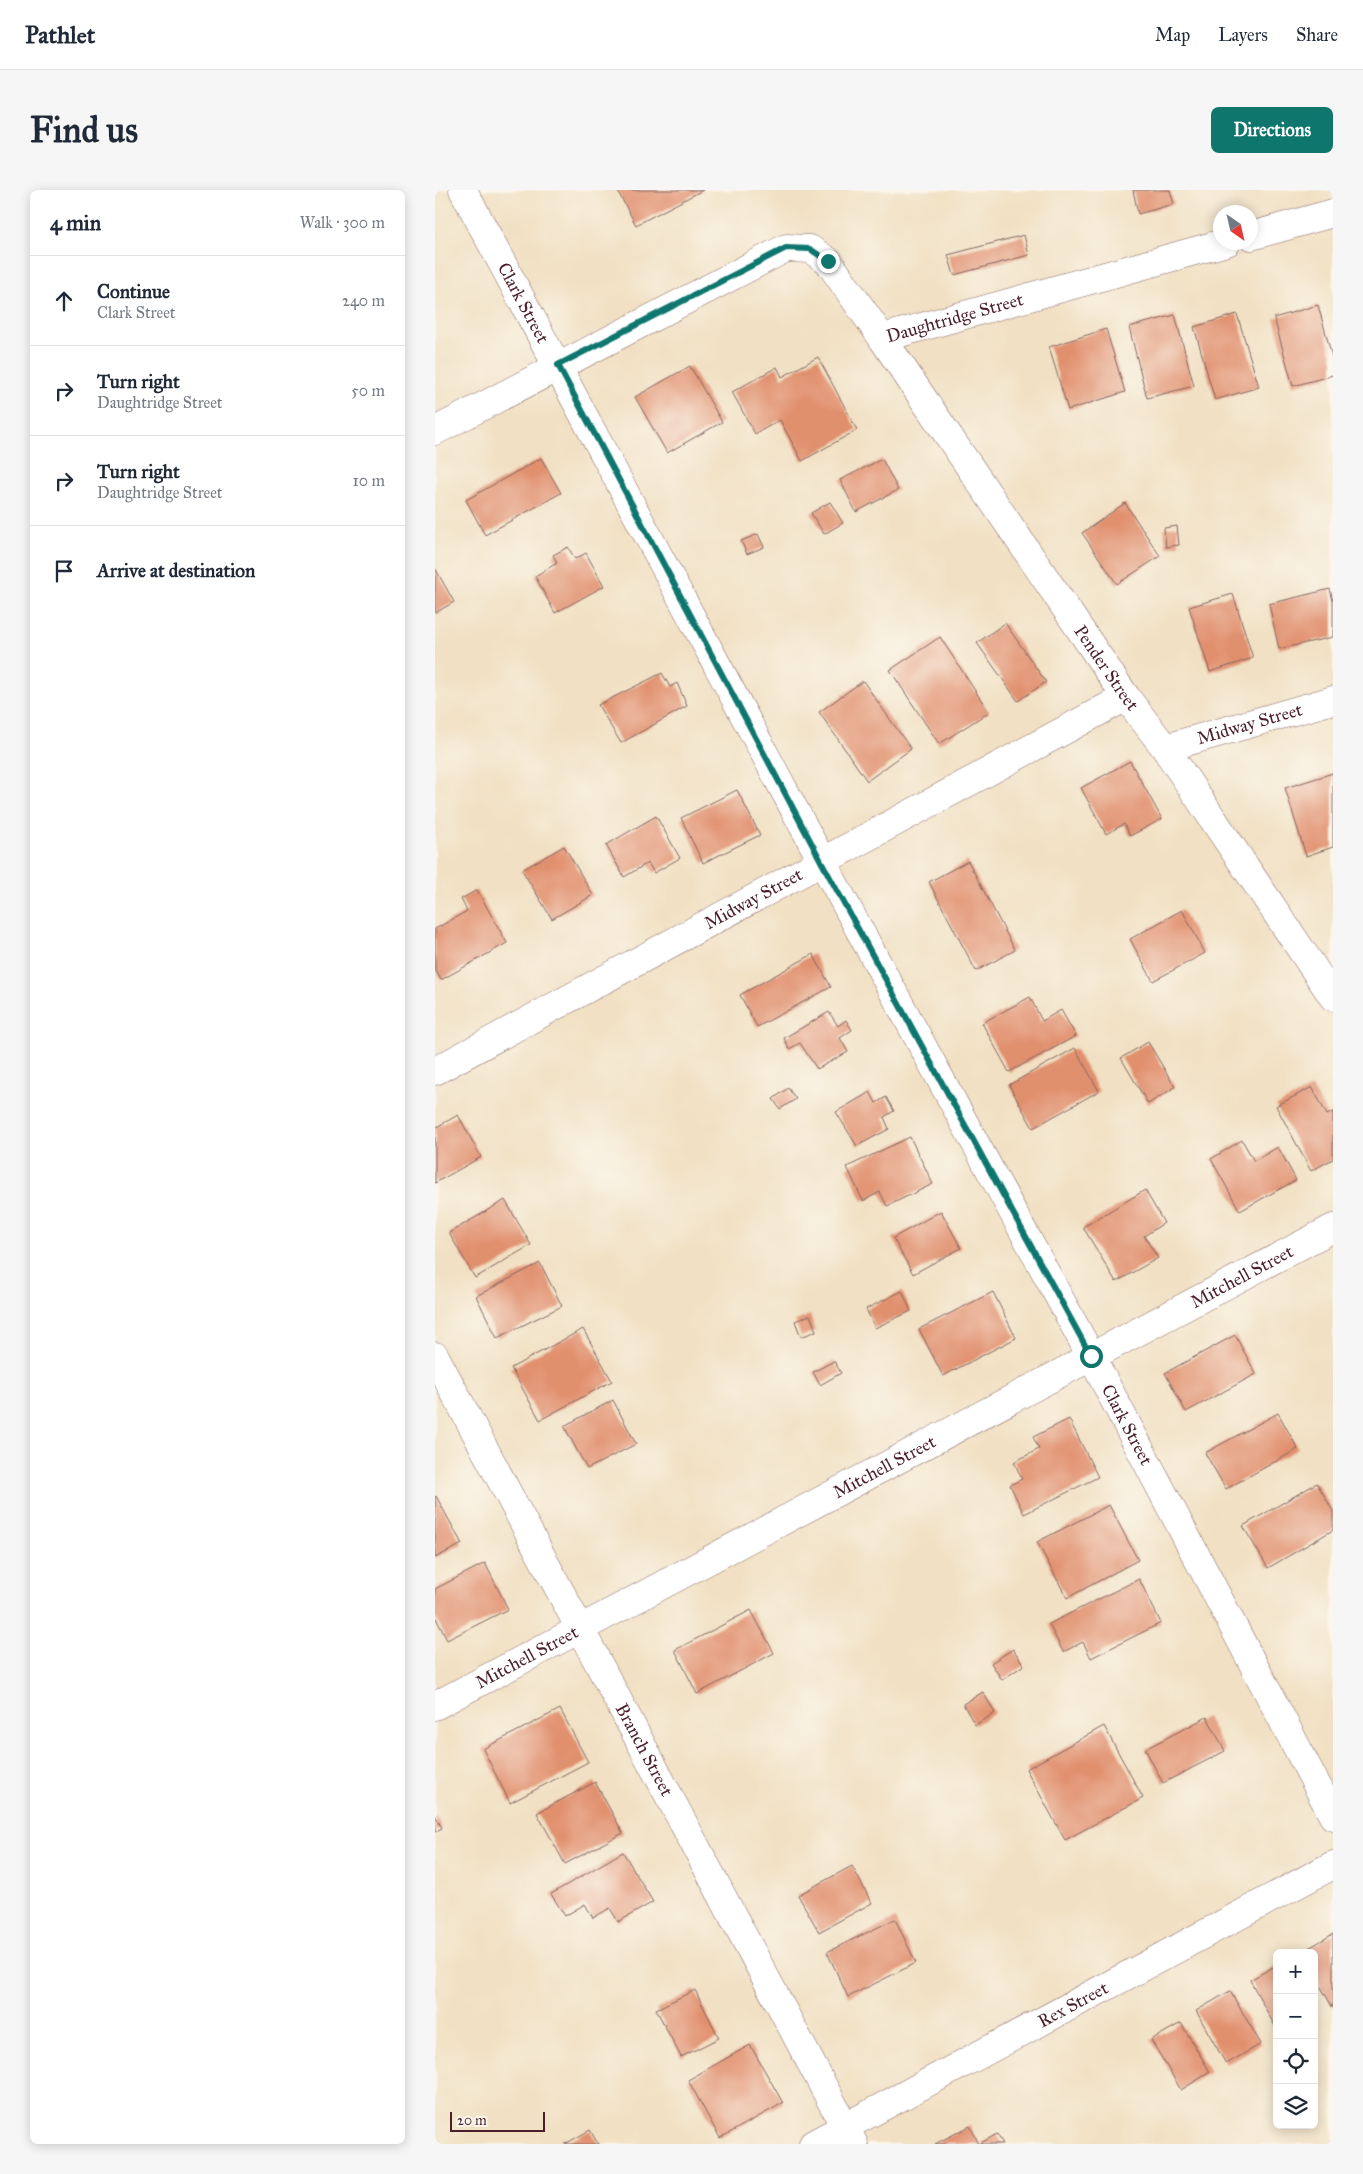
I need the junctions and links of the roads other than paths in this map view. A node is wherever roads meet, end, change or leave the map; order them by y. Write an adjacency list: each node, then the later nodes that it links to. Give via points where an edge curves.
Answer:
1 (463, 190): 6 (street, Clark Street)
2 (1333, 213): 3 (street)
3 (1258, 234)
4 (1213, 246): 5 (street, Daughtridge Street)
5 (882, 338): 6 (street, Daughtridge Street, via 828,261 810,249 786,248); 8 (street, Pender Street)
6 (558, 365): 7 (street, Daughtridge Street); 11 (street, Clark Street)
7 (435, 430)
8 (1126, 697): 10 (street, Pender Street); 11 (street, Midway Street)
9 (1333, 700): 10 (street, Midway Street)
10 (1165, 748): 12 (street, Pender Street)
11 (821, 861): 13 (street, Midway Street); 16 (street, Clark Street)
12 (1333, 997)
13 (435, 1071)
14 (1333, 1228): 16 (street, Mitchell Street)
15 (435, 1356): 17 (street, Branch Street)
16 (1091, 1356): 17 (street, Mitchell Street); 19 (street, Clark Street)
17 (579, 1630): 18 (street, Mitchell Street); 21 (street, Branch Street)
18 (435, 1706)
19 (1333, 1816)
20 (1333, 1865): 21 (street, Rex Street)
21 (850, 2135): 22 (street, Rex Street)
22 (813, 2144)

